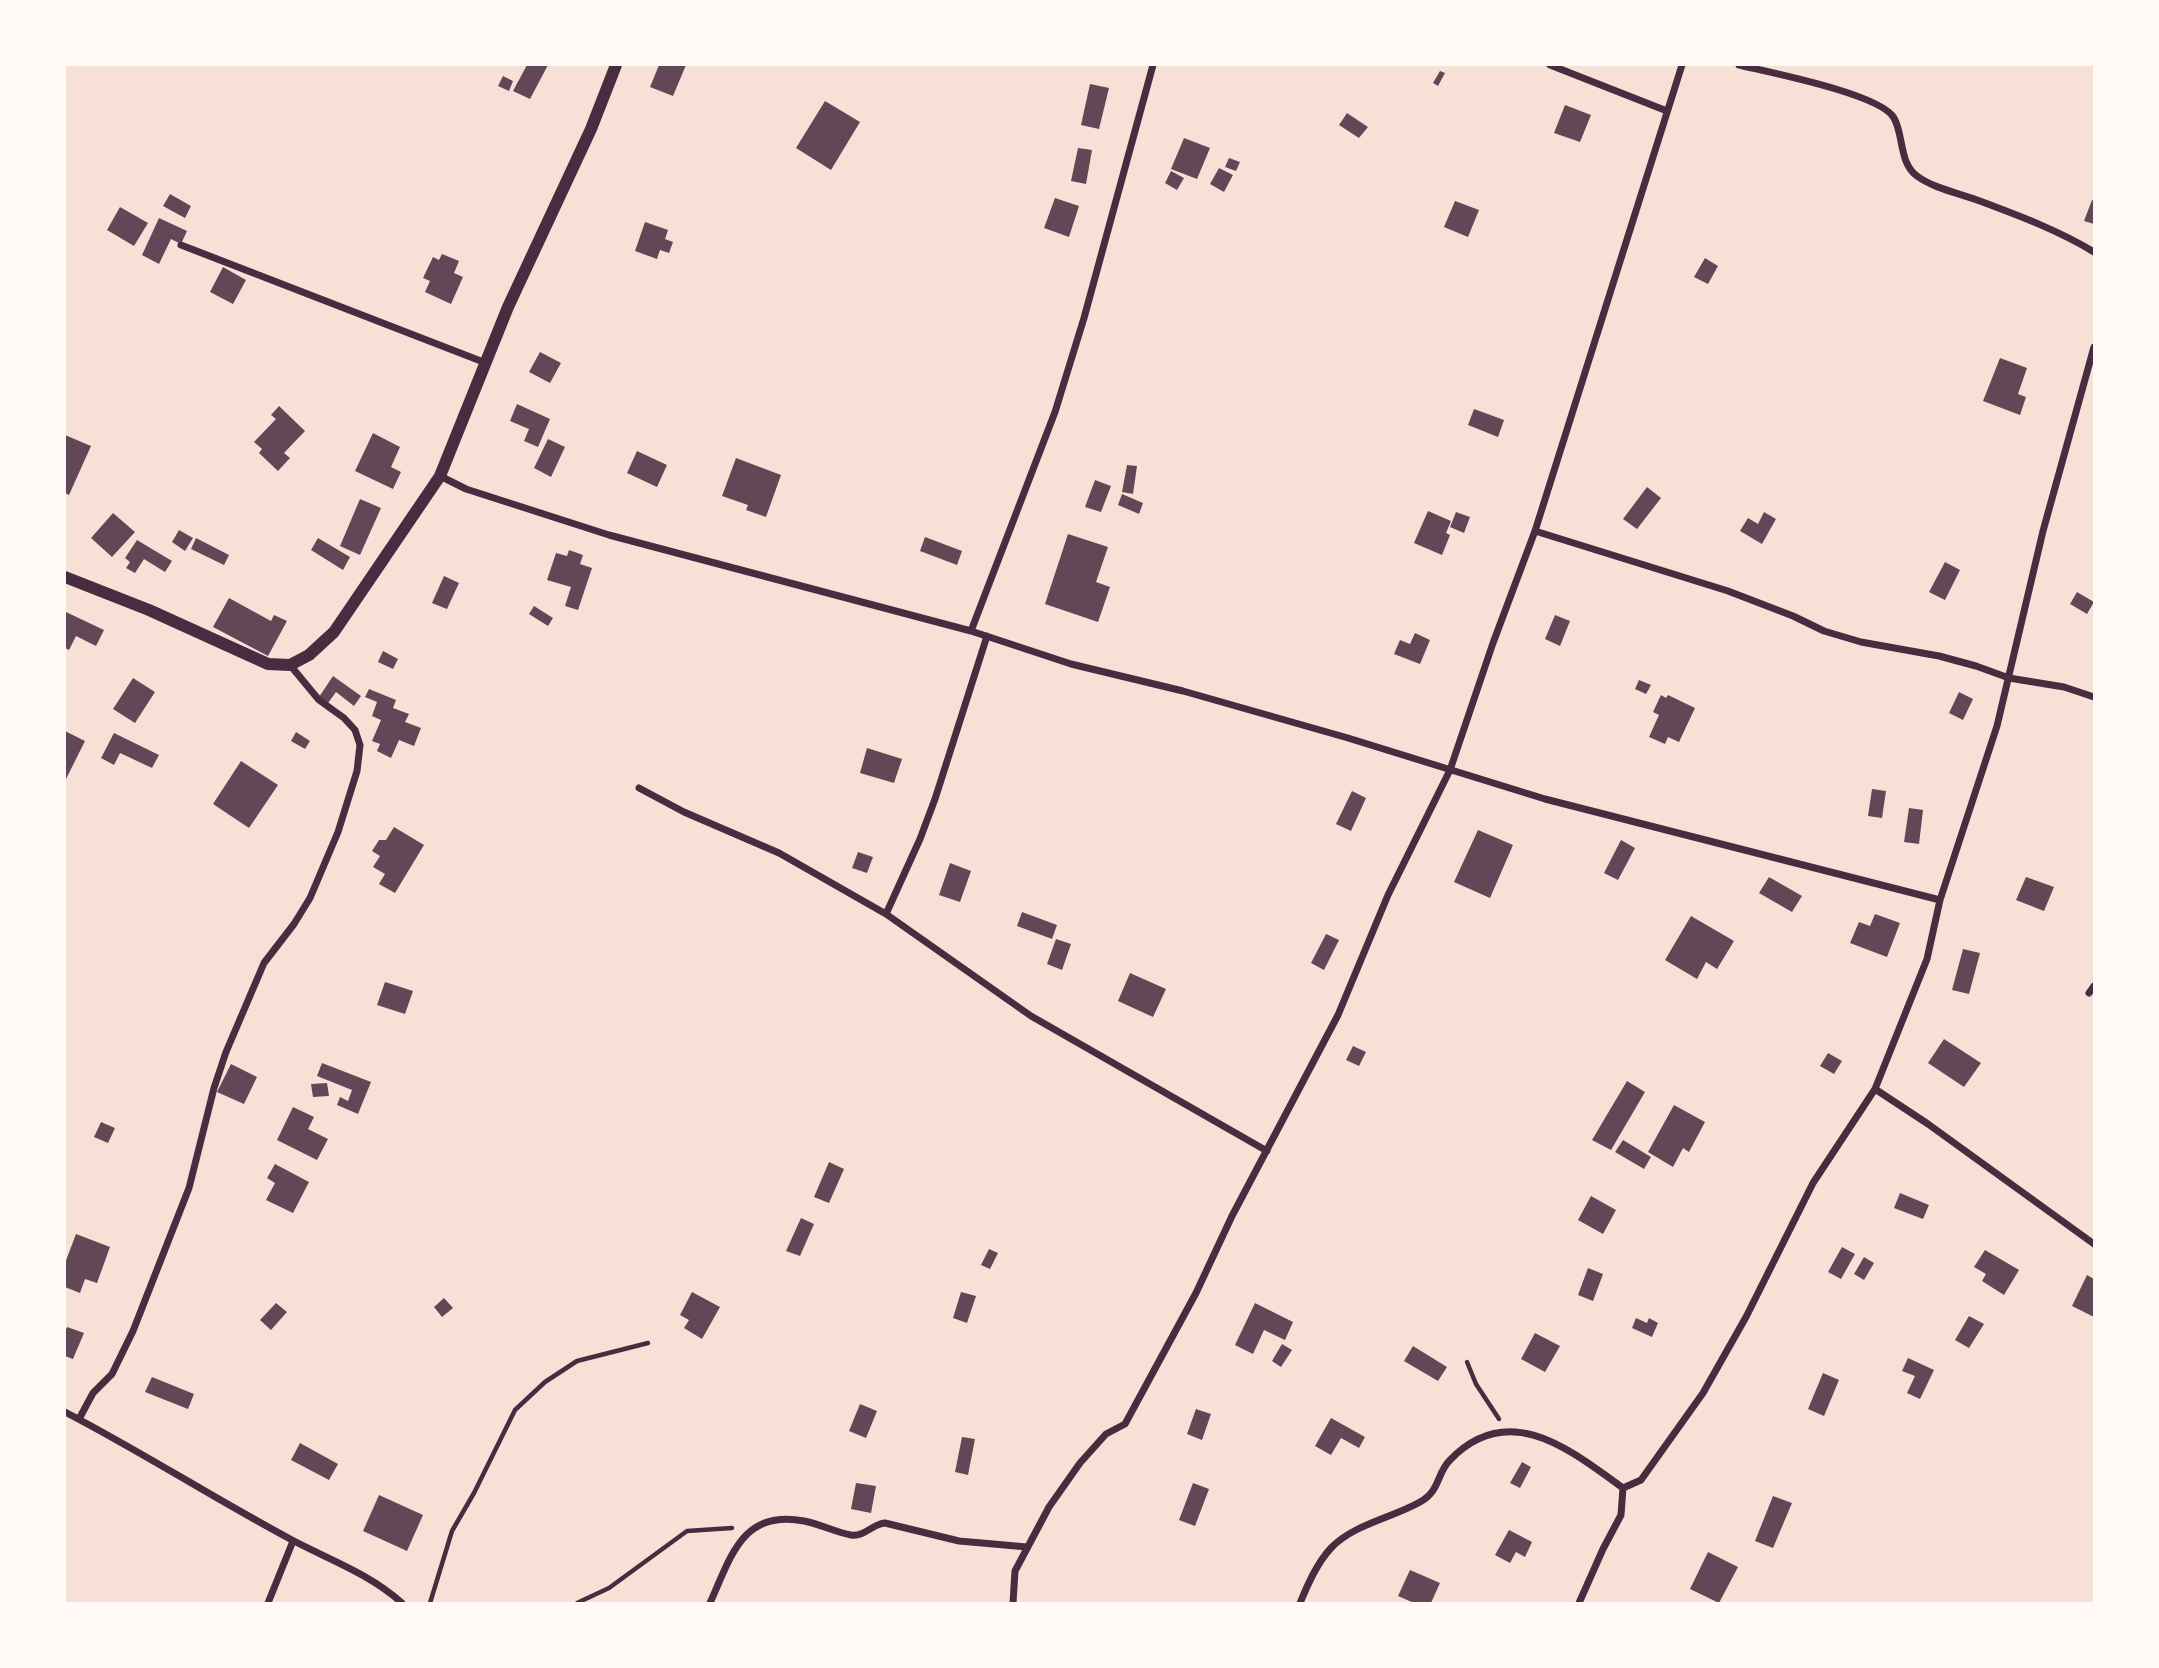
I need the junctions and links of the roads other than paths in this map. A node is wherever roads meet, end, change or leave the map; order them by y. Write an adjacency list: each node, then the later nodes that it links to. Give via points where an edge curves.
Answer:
1 (616, 65): 10 (street)
2 (1153, 65): 14 (street, via 1059,400)
3 (1550, 65): 6 (street)
4 (1682, 65): 6 (street)
5 (1739, 65): 8 (street, via 1842,90 1883,107 1893,115 1903,154 1916,176 2075,240)
6 (1667, 111): 12 (street)
7 (181, 245): 10 (street)
8 (2094, 253)
9 (2094, 347): 17 (street, via 2043,531)
10 (486, 362): 11 (street)
11 (440, 476): 14 (street, via 466,489 609,535); 16 (street, via 334,632)
12 (1535, 531): 17 (street, via 1728,591 1824,631 1940,656); 19 (street)
13 (65, 577): 16 (street, via 268,664)
14 (971, 631): 15 (street)
15 (987, 636): 19 (street, via 1071,664 1196,694); 22 (street, via 935,799)
16 (290, 665): 29 (street, via 319,700 355,730 360,745 356,771 338,832 310,898 264,963 222,1063 189,1188 133,1331 112,1374 93,1393)
17 (2009, 678): 18 (street); 21 (street)
18 (2094, 697)
19 (1450, 769): 21 (street, via 1559,803); 26 (street, via 1369,936 1338,1015)
20 (639, 788): 22 (street, via 779,853)
21 (1940, 900): 25 (street, via 1927,959)
22 (886, 914): 26 (street, via 1031,1016)
23 (2094, 986): 24 (street)
24 (2089, 993)
25 (1875, 1089): 27 (street); 30 (street, via 1813,1183 1703,1393 1641,1480)
26 (1267, 1151): 32 (street, via 1125,1424 1106,1434 1080,1463)
27 (2094, 1244)
28 (65, 1412): 29 (street)
29 (79, 1419): 31 (street)
30 (1623, 1488): 37 (street, via 1550,1441 1517,1430 1500,1431 1451,1458 1426,1498 1342,1539 1322,1560); 38 (street, via 1621,1515)
31 (293, 1541): 33 (street); 34 (street, via 366,1576)
32 (1027, 1547): 35 (street, via 959,1541 885,1523 855,1535 777,1518 754,1526 734,1553); 36 (street, via 1015,1571)
33 (268, 1603)
34 (402, 1603)
35 (710, 1603)
36 (1013, 1603)
37 (1300, 1603)
38 (1579, 1603)

